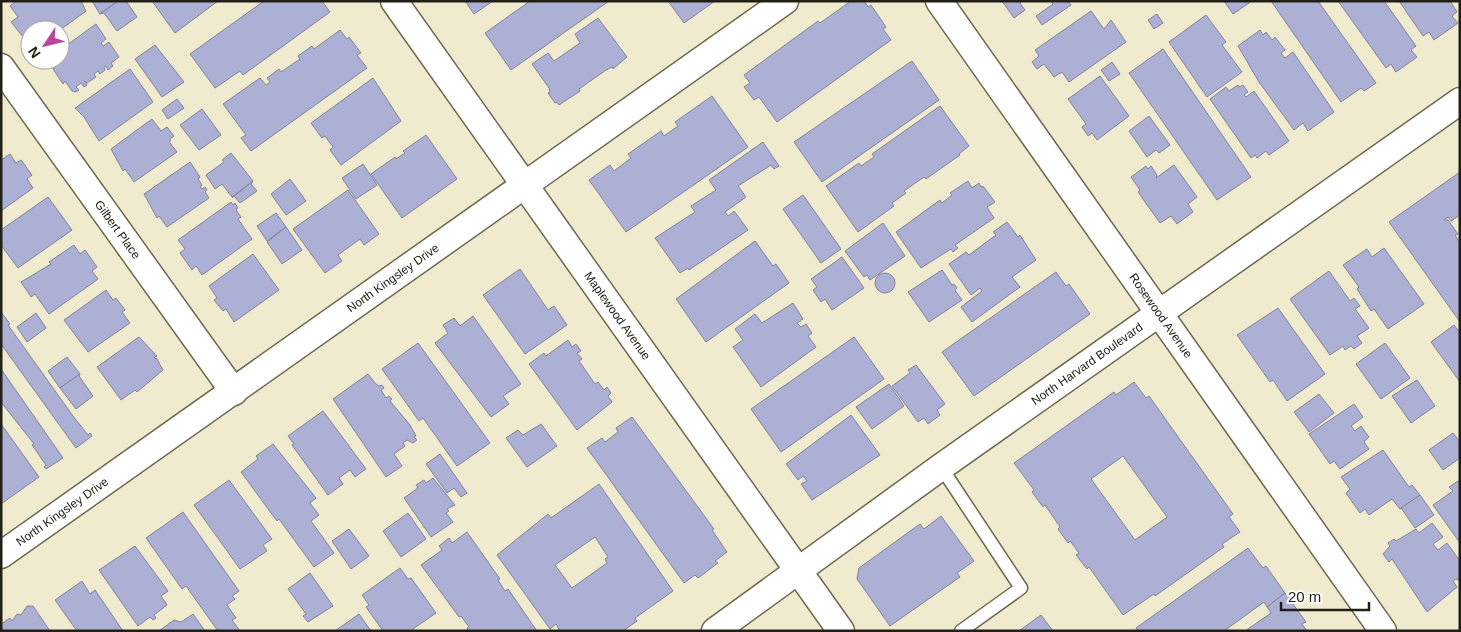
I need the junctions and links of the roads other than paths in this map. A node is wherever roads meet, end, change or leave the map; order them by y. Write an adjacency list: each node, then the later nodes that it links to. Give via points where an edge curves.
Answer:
1 (394, 1): 6 (street, Maplewood Avenue)
2 (785, 1): 6 (street, North Kingsley Drive)
3 (939, 1): 7 (street, Rosewood Avenue)
4 (1, 67): 8 (street, Gilbert Place)
5 (1460, 101): 7 (street, North Harvard Boulevard)
6 (524, 186): 8 (street, North Kingsley Drive); 11 (street, Maplewood Avenue)
7 (1160, 314): 9 (street, North Harvard Boulevard); 15 (street, Rosewood Avenue)
8 (234, 392): 10 (street, North Kingsley Drive)
9 (941, 467): 11 (street, North Harvard Boulevard); 14 (lane, via 1021,588)
10 (1, 556)
11 (799, 571): 12 (street, North Harvard Boulevard); 13 (street, Maplewood Avenue)
12 (715, 631)
13 (841, 631)
14 (961, 631)
15 (1383, 631)

